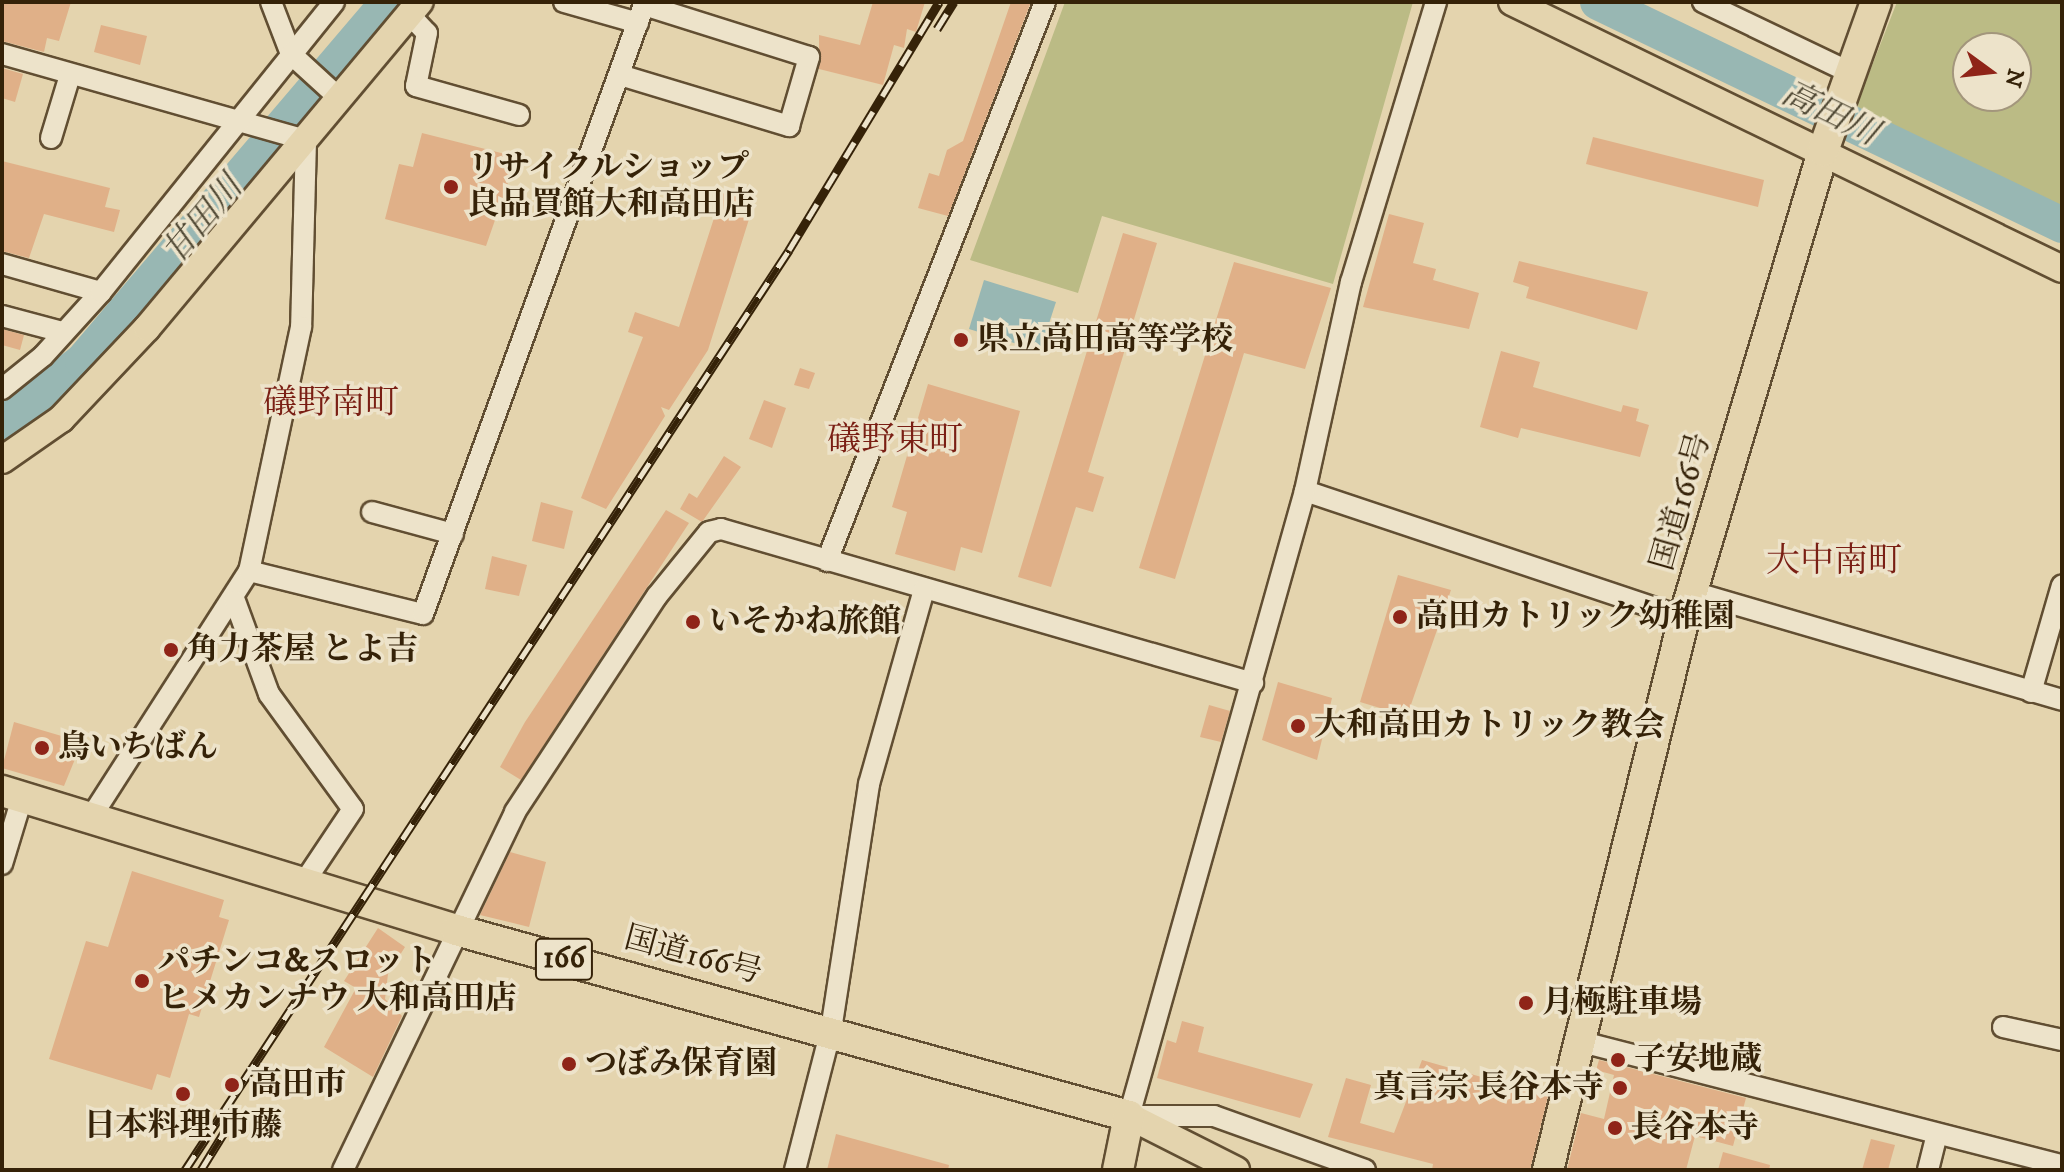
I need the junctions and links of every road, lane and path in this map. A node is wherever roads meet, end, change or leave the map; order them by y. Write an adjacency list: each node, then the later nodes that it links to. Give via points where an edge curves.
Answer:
1 (271, 2): 12 (street)
2 (334, 2): 12 (street)
3 (564, 2): 10 (street)
4 (1045, 2): 32 (street)
5 (1436, 2): 29 (street, via 1351,282)
6 (1512, 2): 21 (main road)
7 (1703, 2): 13 (street)
8 (1876, 2): 13 (highway, 国道166号)
9 (415, 8): 16 (main road); 17 (street, via 427,33 416,86)
10 (642, 10): 15 (street); 15 (street, via 809,57 789,126)
11 (2, 54): 14 (street)
12 (298, 60): 16 (street); 18 (street)
13 (1851, 73): 21 (highway, 国道166号)
14 (70, 75): 18 (street); 19 (street)
15 (620, 75): 31 (street)
16 (333, 92): 20 (main road)
17 (519, 115)
18 (246, 128): 20 (street); 24 (street)
19 (51, 138)
20 (296, 138): 28 (main road, via 61,419); 33 (street, via 301,327)
21 (1825, 145): 23 (main road); 37 (highway, 国道166号)
22 (2, 264): 24 (street)
23 (2062, 269)
24 (101, 292): 26 (street)
25 (2, 316): 26 (street)
26 (62, 332): 27 (street)
27 (2, 389)
28 (2, 460)
29 (1305, 491): 37 (street); 38 (street)
30 (372, 512): 31 (street)
31 (453, 534): 33 (street, via 423,614)
32 (827, 561): 35 (street); 45 (street, via 709,532 657,596 515,812)
33 (249, 571): 36 (street)
34 (2062, 585): 39 (street)
35 (924, 589): 38 (street); 47 (street, via 869,784)
36 (235, 601): 42 (street); 44 (street, via 269,694 353,809)
37 (1689, 605): 39 (street); 49 (highway, 国道166号)
38 (1253, 683): 50 (street)
39 (2031, 692): 40 (street)
40 (2062, 700)
41 (12, 795): 42 (highway, 国道166号 / 166); 43 (street)
42 (92, 816): 44 (highway, 国道166号 / 166)
43 (2, 864)
44 (305, 881): 45 (highway, 国道166号 / 166)
45 (456, 930): 47 (highway, 国道166号 / 166); 53 (street)
46 (2003, 1027): 48 (street)
47 (831, 1030): 50 (highway, 国道166号 / 166); 54 (street)
48 (2062, 1040)
49 (1582, 1042): 51 (street); 58 (highway, 国道166号)
50 (1129, 1116): 55 (highway); 56 (main road); 57 (street, via 1214,1116)
51 (1937, 1134): 52 (street); 59 (street)
52 (2062, 1165)
53 (343, 1170)
54 (795, 1170)
55 (1118, 1170)
56 (1236, 1170)
57 (1365, 1170)
58 (1548, 1170)
59 (1928, 1170)

